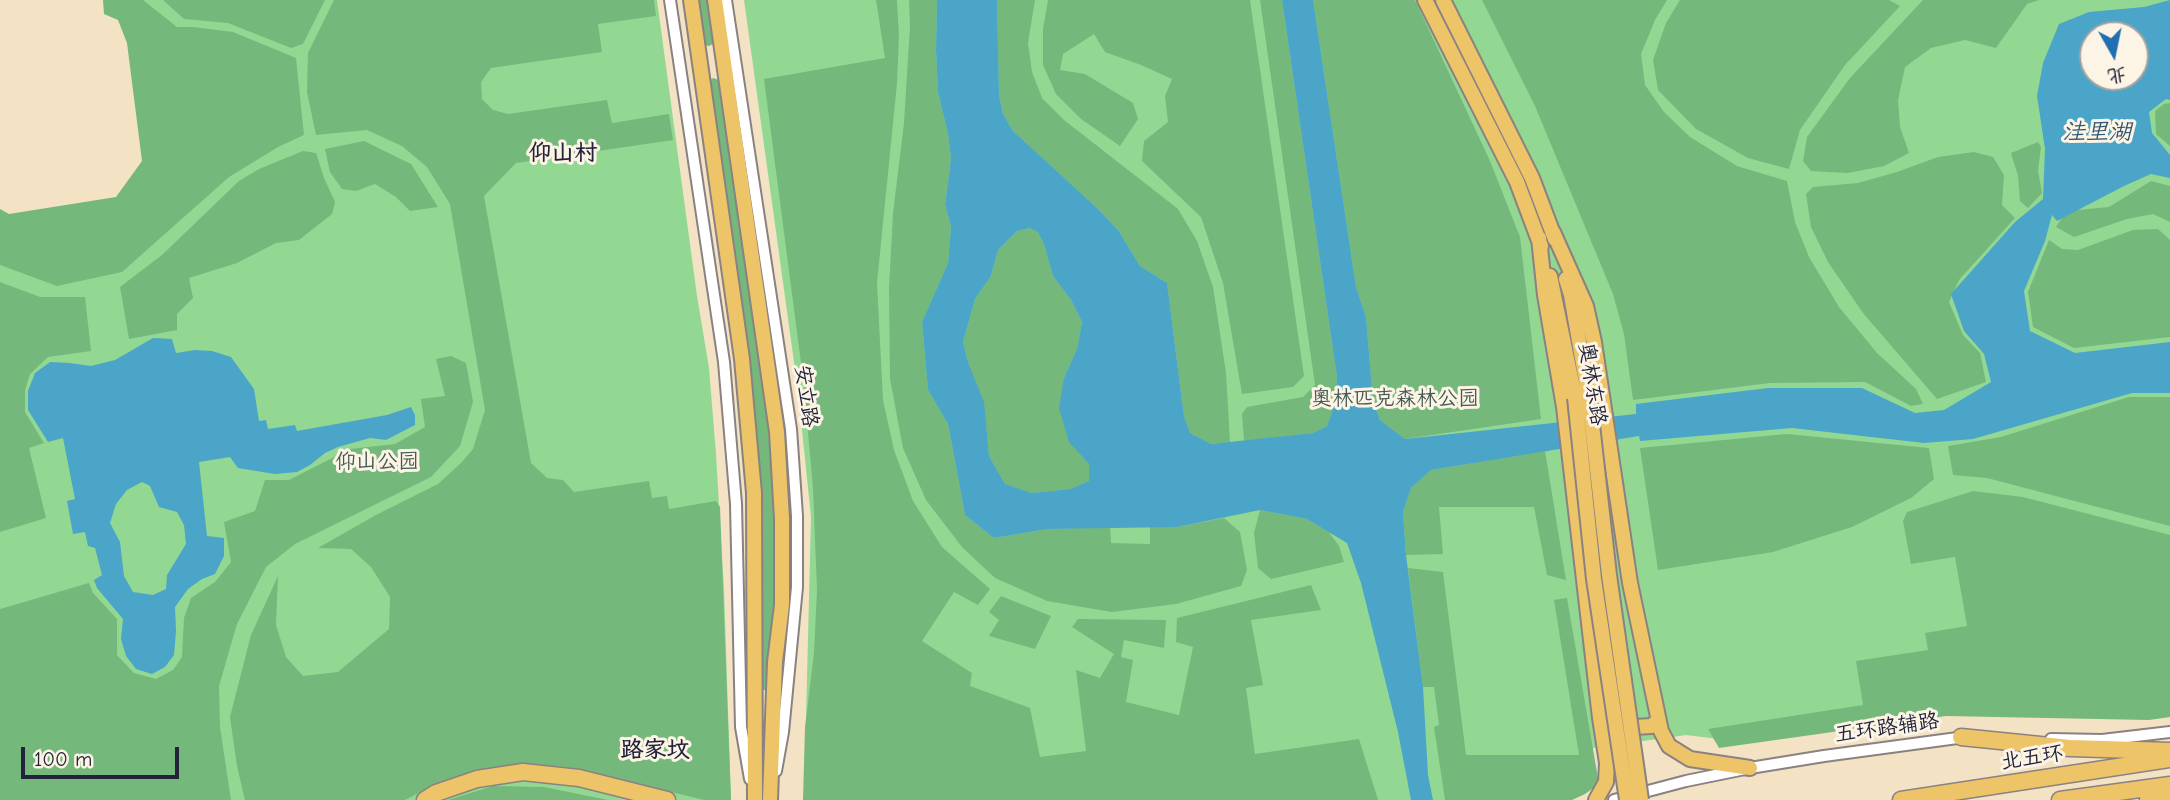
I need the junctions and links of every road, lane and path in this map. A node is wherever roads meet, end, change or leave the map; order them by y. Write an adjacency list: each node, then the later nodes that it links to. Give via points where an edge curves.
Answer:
1 (670, 0): 20 (street, via 724,362 736,504 741,727)
2 (691, 0): 20 (main road, via 743,359 754,493)
3 (715, 0): 21 (main road, 安立路, via 778,445 782,605 775,662)
4 (726, 0): 21 (street, 安立路, via 791,429 797,516 794,622)
5 (1425, 0): 7 (main road, 奥林东路)
6 (1443, 0): 7 (main road, 奥林东路, via 1532,178)
7 (1546, 235): 8 (main road, via 1545,295); 8 (main road, 奥林东路, via 1571,295); 10 (main road, via 1586,306 1630,583)
8 (1576, 401): 9 (main road, via 1570,450); 24 (main road, 奥林东路, bridge, via 1594,579); 25 (main road, 奥林东路, bridge, via 1609,575)
9 (1600, 718): 10 (main road, via 1614,728 1651,726); 22 (main road, via 1607,763 1606,782)
10 (1658, 721): 15 (main road, via 1668,746 1690,759)
11 (2170, 732): 12 (street, 五环路辅路, via 2102,740)
12 (1961, 737): 13 (highway, via 2070,748); 15 (street, 五环路辅路)
13 (2170, 751)
14 (2170, 759): 26 (highway, 北五环)
15 (1749, 768): 23 (street, 五环路辅路)
16 (2170, 785): 27 (highway)
17 (2170, 795): 28 (highway)
18 (425, 800): 19 (highway, via 477,779 523,772 579,778)
19 (667, 800)
20 (754, 800)
21 (771, 800)
22 (1596, 800)
23 (1614, 800)
24 (1627, 800)
25 (1642, 800)
26 (1901, 800)
27 (2060, 800)
28 (2148, 800)

